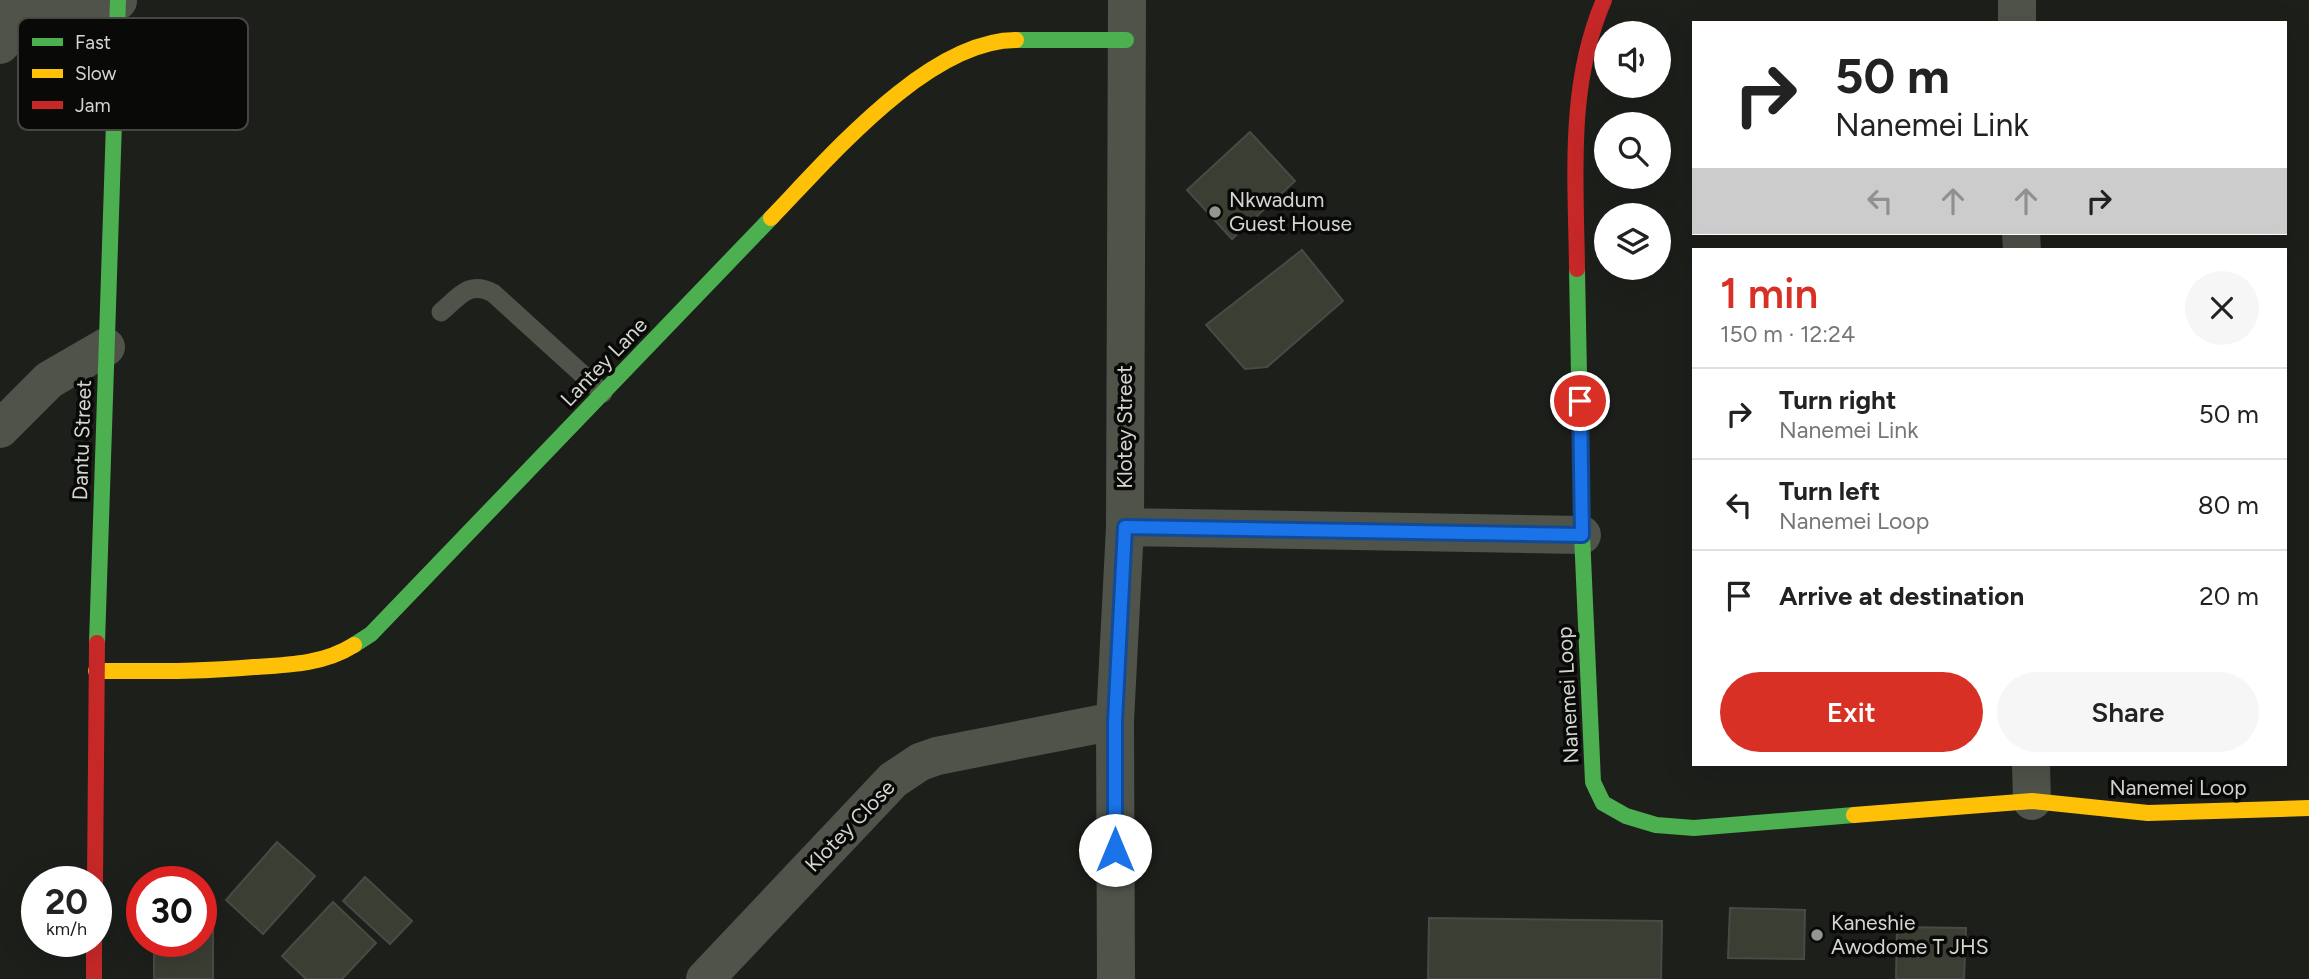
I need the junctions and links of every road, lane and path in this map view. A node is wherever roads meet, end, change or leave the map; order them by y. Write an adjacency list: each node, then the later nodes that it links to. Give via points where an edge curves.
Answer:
1 (1126, 0): 7 (street, Klotey Street)
2 (1604, 0): 14 (street, Nanemei Loop, via 1582,75 1575,133)
3 (2017, 0): 6 (street)
4 (118, 1): 5 (street)
5 (26, 18)
6 (2017, 21)
7 (1126, 40): 11 (street, Lantey Lane, via 998,40 977,45 915,79 844,143); 13 (street, Klotey Street)
8 (114, 130): 10 (street, Dantu Street)
9 (441, 312): 11 (lane, via 468,289 481,287)
10 (107, 347): 12 (street, via 49,380); 15 (street, Dantu Street)
11 (603, 393): 15 (street, Lantey Lane, via 371,634 343,652 317,661 249,668)
12 (0, 429)
13 (1125, 527): 14 (street); 16 (street, Klotey Street)
14 (1582, 535): 17 (street, Nanemei Loop, via 1593,782 1603,803 1626,816 1694,828)
15 (96, 671): 19 (street, Dantu Street)
16 (1115, 721): 22 (street, Klotey Close, via 937,756 906,771); 23 (street, Klotey Street)
17 (2032, 783): 18 (street, Nanemei Loop, via 2148,813)
18 (2309, 808)
19 (94, 866)
20 (94, 957): 21 (street)
21 (94, 979)
22 (705, 979)
23 (1116, 979)

